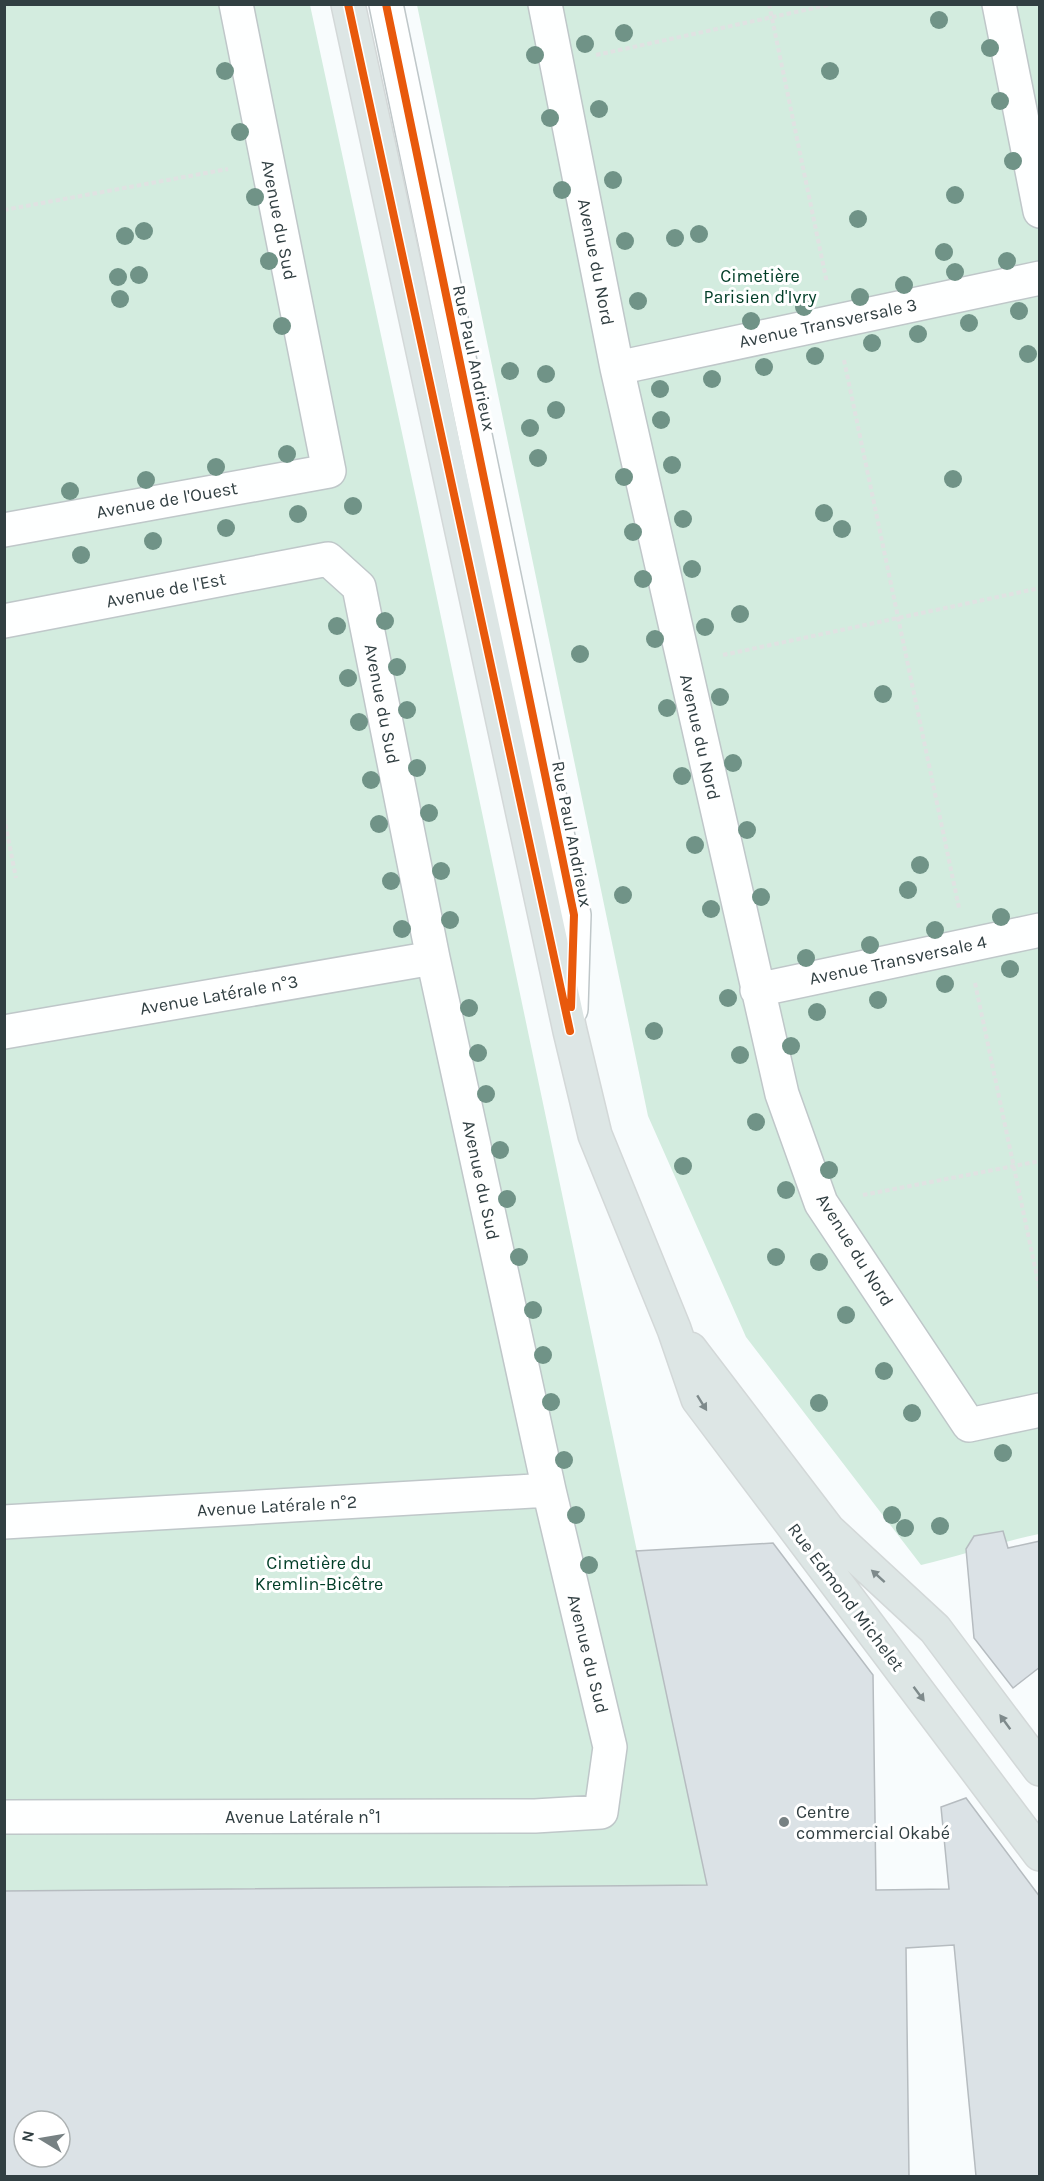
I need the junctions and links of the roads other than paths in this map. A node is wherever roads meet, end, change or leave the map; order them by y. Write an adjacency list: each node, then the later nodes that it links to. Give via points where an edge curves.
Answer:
1 (236, 4): 9 (lane, Avenue du Sud)
2 (348, 4): 16 (main road)
3 (386, 4): 16 (lane, Rue Paul Andrieux, via 574,915)
4 (545, 4): 8 (lane, Avenue du Nord)
5 (999, 4): 6 (lane)
6 (1040, 210)
7 (1040, 278): 8 (lane, Avenue Transversale 3)
8 (617, 368): 15 (lane, Avenue du Nord)
9 (329, 471): 10 (lane, Avenue de l'Ouest)
10 (4, 530)
11 (328, 559): 12 (lane, Avenue de l'Est); 14 (lane, Avenue du Sud, via 359,587)
12 (4, 621)
13 (1040, 930): 15 (lane, Avenue Transversale 4)
14 (433, 958): 17 (lane, Avenue Latérale n°3); 20 (lane, Avenue du Sud)
15 (757, 990): 19 (lane, Avenue du Nord, via 782,1094 821,1203 969,1425)
16 (570, 1031): 18 (main road, Rue Edmond Michelet, via 595,1135)
17 (4, 1032)
18 (674, 1329): 22 (main road, Rue Edmond Michelet, one-way to 18, via 935,1629 828,1530); 25 (main road, Rue Edmond Michelet, one-way to 25, via 698,1399)
19 (1040, 1410)
20 (549, 1490): 21 (lane, Avenue Latérale n°2); 23 (lane, Avenue du Sud, via 610,1747)
21 (4, 1522)
22 (1040, 1769)
23 (601, 1812): 24 (lane, Avenue Latérale n°1, via 535,1816)
24 (4, 1817)
25 (1040, 1854)

